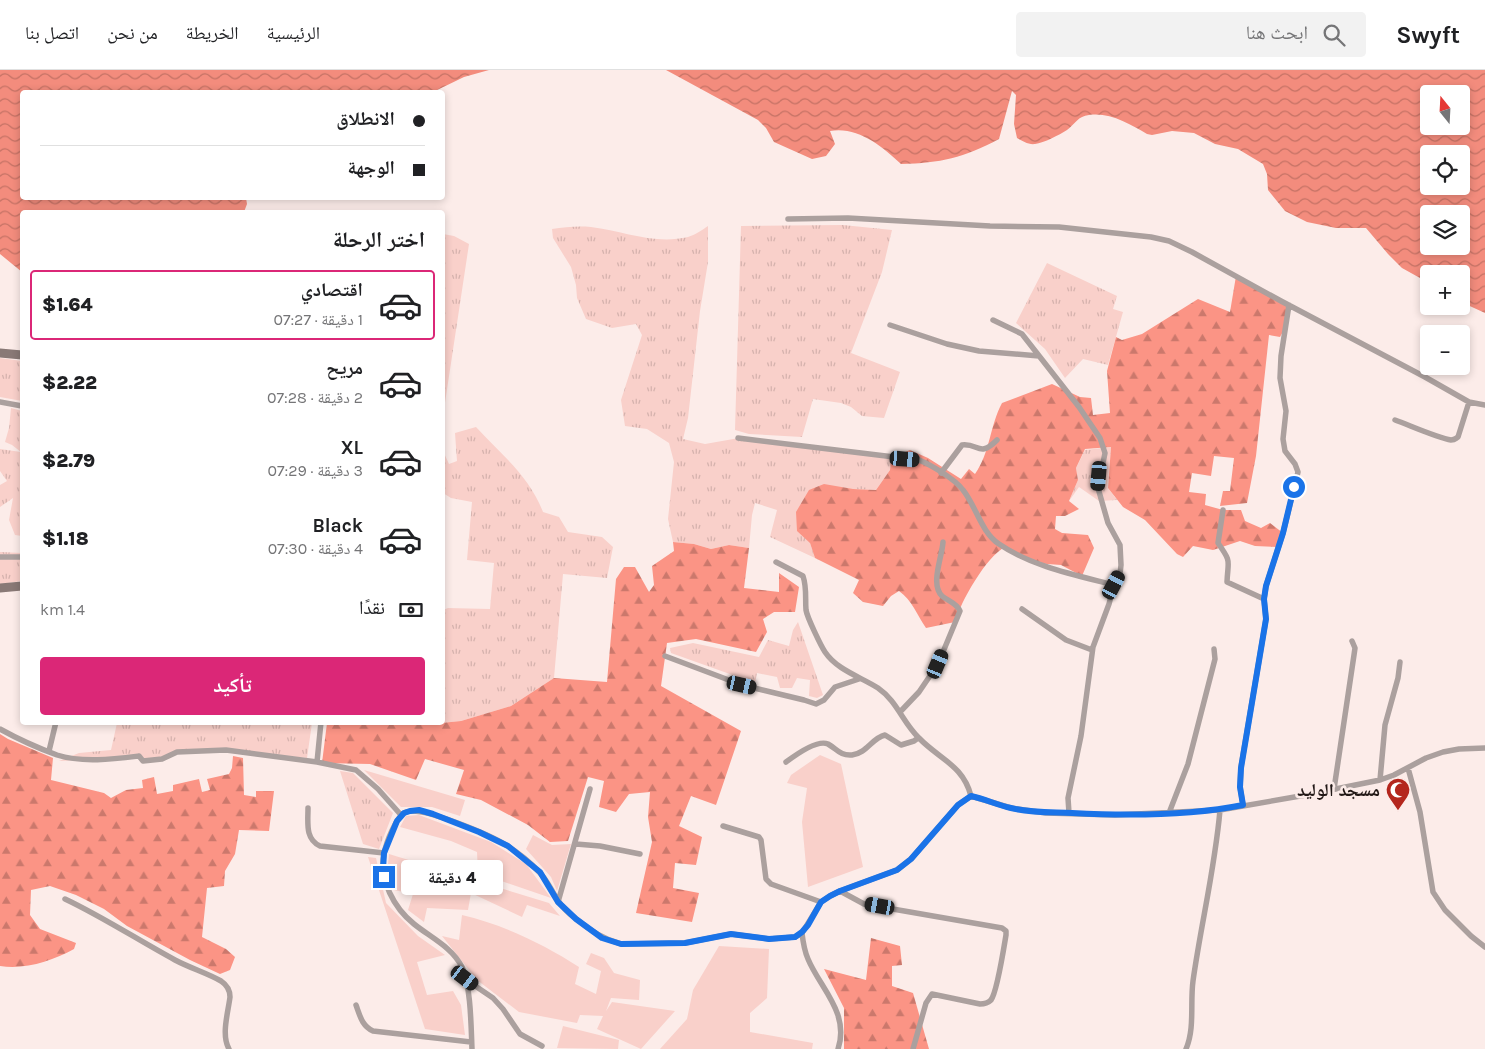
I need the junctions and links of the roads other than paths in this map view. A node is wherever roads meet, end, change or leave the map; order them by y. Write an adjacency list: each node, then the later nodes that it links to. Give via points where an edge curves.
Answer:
1 (788, 219): 2 (street, via 848,218 1060,227 1151,237 1192,252)
2 (1289, 305): 9 (street); 24 (street, via 1280,378 1286,411 1283,439 1285,451 1298,472)
3 (992, 320): 7 (street, via 1022,334)
4 (890, 325): 7 (street, via 979,351)
5 (0, 353): 6 (main road)
6 (20, 355)
7 (1039, 356): 21 (street, via 1079,408 1104,448 1098,488 1108,523 1120,545 1120,574)
8 (0, 402): 11 (street)
9 (1469, 402): 10 (street); 12 (street, via 1458,437 1452,440)
10 (1485, 405)
11 (20, 406)
12 (1396, 420)
13 (738, 438): 15 (street, via 919,460)
14 (997, 440): 15 (street, via 984,449 962,445)
15 (941, 473): 21 (street, via 963,489 987,531 999,544 1034,564)
16 (1223, 510): 24 (street, via 1218,543 1230,562 1227,582)
17 (943, 542): 32 (street, via 936,583 938,591 960,611 938,664)
18 (0, 557): 19 (street)
19 (20, 557)
20 (776, 562): 31 (street, via 803,576 806,611 824,651)
21 (1114, 585): 28 (street)
22 (20, 586): 23 (main road)
23 (0, 588)
24 (1264, 599): 46 (street, via 1266,619 1241,768)
25 (1022, 609): 28 (street, via 1066,640)
26 (1352, 641): 44 (street, via 1354,655)
27 (1214, 649): 50 (street, via 1215,659 1197,733)
28 (1092, 650): 49 (street, via 1081,736 1068,798)
29 (665, 656): 31 (street, via 742,685 816,704 835,687)
30 (1400, 662): 42 (street, via 1386,726)
31 (858, 678): 32 (street, via 886,694)
32 (900, 712): 36 (street)
33 (55, 725): 38 (street)
34 (321, 725): 39 (street)
35 (0, 729): 38 (street)
36 (918, 738): 40 (street, via 901,745 885,735 880,736 854,755 841,754 826,743 817,744); 45 (street, via 958,770)
37 (1485, 748): 41 (street, via 1443,752)
38 (49, 751): 39 (street, via 68,757 95,759 139,756 143,761 162,759 176,752 226,750)
39 (317, 762): 51 (street, via 356,770)
40 (786, 762)
41 (1408, 768): 42 (street); 61 (street, via 1420,812 1433,892 1445,910)
42 (1380, 780): 44 (street)
43 (590, 790): 53 (street)
44 (1334, 790): 46 (street)
45 (971, 796): 49 (street, via 1011,808); 56 (street, via 958,805 911,859 897,870)
46 (1243, 805): 48 (street)
47 (308, 808): 54 (street, via 308,829 314,843)
48 (1220, 810): 50 (street); 70 (street, via 1211,884 1193,981 1191,1034)
49 (1069, 813): 50 (street)
50 (1169, 813)
51 (402, 815): 54 (street); 58 (street, via 419,810 433,814 508,846 540,872)
52 (723, 826): 59 (street, via 759,837 766,878 771,884)
53 (576, 844): 55 (street); 58 (street)
54 (384, 853): 62 (street, via 384,877 394,900 413,923 447,948 462,967)
55 (640, 854)
56 (840, 891): 59 (street); 69 (street, via 864,904 1006,931 992,999 980,1004 932,994 926,1003)
57 (65, 899): 66 (street, via 226,986 230,997 225,1036)
58 (558, 902): 60 (street, via 591,931 621,944 685,943 731,934 786,939)
59 (821, 902): 60 (street)
60 (802, 932): 68 (street, via 808,960 833,1002 841,1032)
61 (1485, 947)
62 (465, 978): 64 (street); 65 (street, via 493,998 520,1034)
63 (356, 1005): 64 (street, via 363,1023 373,1031)
64 (472, 1042): 67 (street)
65 (542, 1046)
66 (230, 1049)
67 (472, 1049)
68 (838, 1049)
69 (913, 1049)
70 (1186, 1049)

